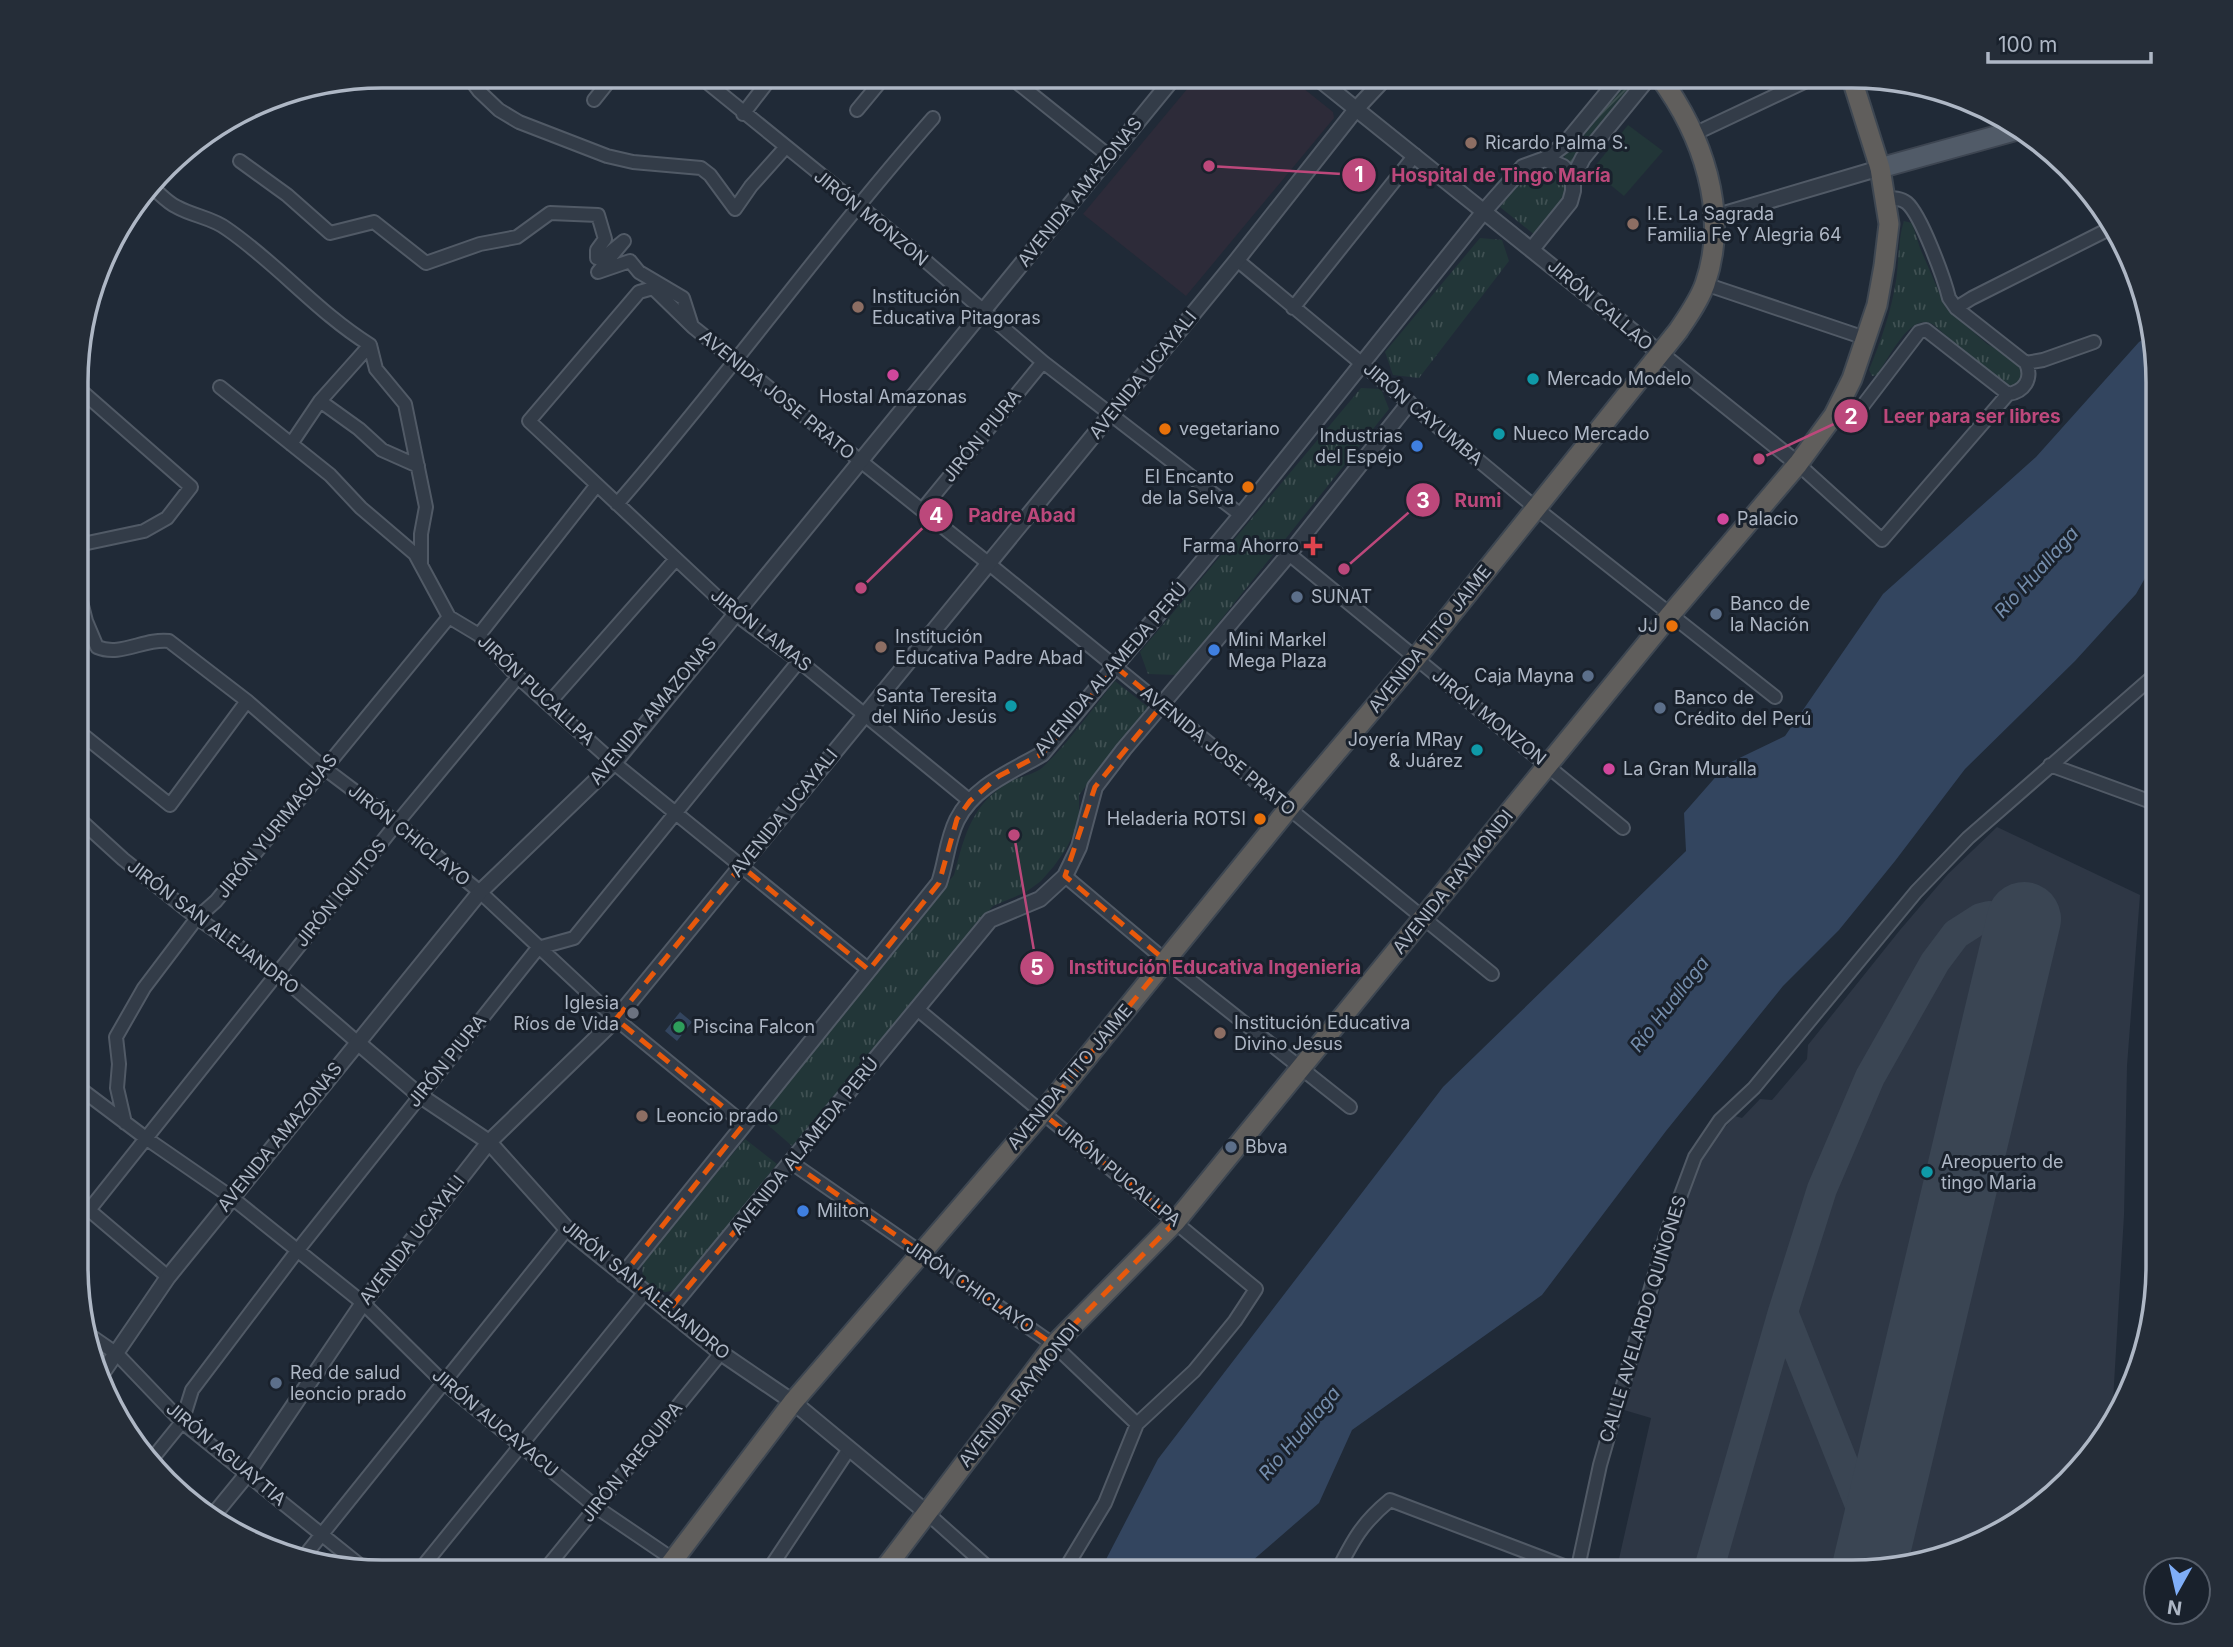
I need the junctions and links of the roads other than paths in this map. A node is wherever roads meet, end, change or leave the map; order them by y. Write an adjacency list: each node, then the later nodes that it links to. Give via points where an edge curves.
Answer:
1 (477, 88): 22 (street, via 519,122 607,156 701,168 735,209)
2 (604, 88): 15 (street)
3 (713, 88): 18 (street, JIRÓN MONZON)
4 (763, 88): 18 (street)
5 (875, 88): 17 (street)
6 (1029, 88): 24 (street)
7 (1165, 88): 24 (street, AVENIDA AMAZONAS)
8 (1331, 88): 16 (street, JIRÓN CALLAO)
9 (1376, 88): 16 (street, AVENIDA UCAYALI)
10 (1611, 88): 25 (street, AVENIDA ALAMEDA PERÚ, via 1565,144)
11 (1640, 88): 28 (street, via 1583,158)
12 (1668, 88): 21 (highway, AVENIDA TITO JAIME)
13 (1792, 88): 21 (street)
14 (1855, 88): 27 (highway, AVENIDA RAYMONDI)
15 (594, 100)
16 (1357, 108): 23 (street, JIRÓN CALLAO); 36 (street, AVENIDA UCAYALI)
17 (857, 110)
18 (743, 114): 22 (street, JIRÓN MONZON)
19 (933, 118): 31 (street)
20 (2008, 133): 27 (main road)
21 (1694, 134): 33 (highway, AVENIDA TITO JAIME)
22 (785, 148): 31 (street, JIRÓN MONZON)
23 (1415, 155): 32 (street, JIRÓN CALLAO); 38 (street)
24 (1109, 156): 40 (street, AVENIDA AMAZONAS)
25 (1545, 159): 28 (street); 32 (street, AVENIDA ALAMEDA PERÚ, via 1523,167)
26 (240, 161): 41 (street, via 330,233 374,222 426,264 480,244 517,237 550,213 598,215 605,239 597,258 602,259 624,241 598,272 630,261 639,272 683,299)
27 (1880, 168): 30 (highway, AVENIDA RAYMONDI); 33 (street)
28 (1573, 178): 35 (street, via 1570,202)
29 (158, 192): 44 (street, via 176,207 225,227 346,331)
30 (1886, 198): 39 (street, via 1908,204); 42 (highway, AVENIDA RAYMONDI, via 1889,224 1884,266)
31 (860, 207): 40 (street, JIRÓN MONZON); 46 (street)
32 (1485, 211): 35 (street, JIRÓN CALLAO); 49 (street, AVENIDA ALAMEDA PERÚ)
33 (1714, 217): 37 (highway, AVENIDA TITO JAIME)
34 (2104, 232): 39 (street)
35 (1532, 249): 45 (street, JIRÓN CALLAO)
36 (1237, 260): 38 (street, JIRÓN CAYUMBA); 55 (street, AVENIDA UCAYALI)
37 (1705, 284): 42 (street); 45 (highway, AVENIDA TITO JAIME)
38 (1293, 308): 49 (street, JIRÓN CAYUMBA)
39 (1956, 308): 48 (street)
40 (982, 312): 47 (street, JIRÓN MONZON); 59 (street, AVENIDA AMAZONAS)
41 (693, 327): 46 (street, AVENIDA JOSE PRATO); 57 (street, AVENIDA JOSE PRATO, via 653,288 639,292)
42 (1865, 338): 56 (highway, AVENIDA RAYMONDI)
43 (2094, 342): 48 (street)
44 (370, 345): 53 (street); 61 (street, via 376,369 405,404)
45 (1660, 354): 60 (street, JIRÓN CALLAO); 64 (highway, AVENIDA TITO JAIME)
46 (734, 360): 59 (street, AVENIDA JOSE PRATO); 63 (street)
47 (1043, 362): 55 (street, JIRÓN MONZON); 65 (street, JIRÓN PIURA)
48 (2026, 363): 51 (street, via 2026,385)
49 (1363, 365): 54 (street, JIRÓN CAYUMBA); 66 (street, AVENIDA ALAMEDA PERÚ)
50 (220, 387): 58 (street, JIRÓN PUCALLPA)
51 (2008, 394): 56 (street, via 1926,330 1919,332 1861,408); 60 (street, JIRÓN CALLAO, via 1882,540)
52 (88, 397): 67 (street, via 191,487 167,518 144,531)
53 (320, 401): 58 (street); 61 (street, via 382,450)
54 (1409, 403): 64 (street, JIRÓN CAYUMBA); 68 (street, AVENIDA ALAMEDA PERÚ)
55 (1111, 414): 66 (street, JIRÓN MONZON); 70 (street, AVENIDA UCAYALI)
56 (1834, 415): 60 (highway, AVENIDA RAYMONDI)
57 (528, 421): 62 (street, JIRÓN LAMAS)
58 (291, 444): 71 (street, JIRÓN PUCALLPA, via 415,554)
59 (860, 461): 65 (street, AVENIDA JOSE PRATO); 72 (street, AVENIDA AMAZONAS)
60 (1798, 464): 73 (highway, AVENIDA RAYMONDI)
61 (418, 466): 71 (street, via 426,507)
62 (596, 486): 63 (street, JIRÓN LAMAS); 76 (street)
63 (617, 504): 69 (street, JIRÓN LAMAS)
64 (1537, 509): 73 (street, JIRÓN CAYUMBA); 77 (highway, AVENIDA TITO JAIME)
65 (922, 510): 70 (street, AVENIDA JOSE PRATO)
66 (1241, 516): 79 (street, AVENIDA ALAMEDA PERÚ)
67 (88, 543)
68 (1289, 554): 77 (street, JIRÓN MONZON); 85 (street, AVENIDA ALAMEDA PERÚ)
69 (676, 559): 72 (street, JIRÓN LAMAS); 84 (street)
70 (988, 563): 79 (street, AVENIDA JOSE PRATO); 86 (street, AVENIDA UCAYALI)
71 (421, 569): 74 (street, JIRÓN PUCALLPA)
72 (735, 614): 78 (street, JIRÓN LAMAS); 88 (street, AVENIDA AMAZONAS)
73 (1670, 615): 82 (street, JIRÓN CAYUMBA); 89 (highway, AVENIDA RAYMONDI)
74 (449, 617): 76 (street, JIRÓN PUCALLPA); 91 (street, JIRÓN YURIMAGUAS)
75 (88, 626): 83 (street, JIRÓN CHICLAYO, via 97,647 115,650 156,639 169,641)
76 (479, 635): 80 (street, JIRÓN PUCALLPA)
77 (1416, 657): 89 (street, JIRÓN MONZON); 94 (highway, AVENIDA TITO JAIME)
78 (799, 661): 86 (street, JIRÓN LAMAS); 95 (street)
79 (1116, 667): 85 (street, AVENIDA JOSE PRATO); 93 (street, AVENIDA ALAMEDA PERÚ, via 1042,754 999,776)
80 (518, 677): 84 (street, JIRÓN PUCALLPA); 96 (street, JIRÓN IQUITOS)
81 (2146, 682): 90 (street, CALLE AVELARDO QUIÑONES)
82 (1775, 697)
83 (247, 701): 87 (street, via 170,805); 91 (street, JIRÓN CHICLAYO)
84 (549, 703): 88 (street, JIRÓN PUCALLPA)
85 (1162, 705): 94 (street, AVENIDA JOSE PRATO); 100 (street, AVENIDA ALAMEDA PERÚ, via 1095,787 1079,847)
86 (865, 714): 93 (street, JIRÓN LAMAS); 99 (street, AVENIDA UCAYALI)
87 (88, 739)
88 (614, 763): 95 (street, JIRÓN PUCALLPA); 101 (street, AVENIDA AMAZONAS)
89 (1548, 765): 98 (street, JIRÓN MONZON); 103 (highway, AVENIDA RAYMONDI)
90 (2050, 765): 92 (street); 161 (street, CALLE AVELARDO QUIÑONES, via 1916,892 1754,1088 1720,1120 1695,1157 1667,1232 1600,1465)
91 (324, 768): 96 (street, JIRÓN CHICLAYO); 102 (street, JIRÓN YURIMAGUAS, via 216,901)
92 (2146, 800)
93 (970, 801): 106 (street, AVENIDA ALAMEDA PERÚ, via 957,819 939,883)
94 (1289, 808): 103 (street, AVENIDA JOSE PRATO); 105 (highway, AVENIDA TITO JAIME)
95 (677, 813): 99 (street, JIRÓN PUCALLPA); 104 (street, via 574,938)
96 (397, 823): 101 (street, JIRÓN CHICLAYO); 107 (street, JIRÓN IQUITOS)
97 (88, 827): 102 (street, JIRÓN SAN ALEJANDRO)
98 (1623, 828)
99 (741, 866): 106 (street, JIRÓN PUCALLPA); 110 (street, AVENIDA UCAYALI)
100 (1065, 876): 105 (street); 109 (street, AVENIDA ALAMEDA PERÚ, via 1040,899 990,920)
101 (480, 892): 104 (street, JIRÓN CHICLAYO); 111 (street, AVENIDA AMAZONAS)
102 (197, 918): 107 (street, JIRÓN SAN ALEJANDRO); 117 (street, JIRÓN YURIMAGUAS, via 144,988 116,1037 117,1088)
103 (1423, 918): 108 (street, AVENIDA JOSE PRATO); 112 (highway, AVENIDA RAYMONDI)
104 (538, 948): 110 (street, JIRÓN CHICLAYO); 114 (street, JIRÓN PIURA)
105 (1166, 961): 112 (street); 116 (highway, AVENIDA TITO JAIME)
106 (869, 970): 118 (street, AVENIDA ALAMEDA PERÚ)
107 (277, 973): 111 (street, JIRÓN SAN ALEJANDRO); 119 (street, JIRÓN IQUITOS)
108 (1492, 974)
109 (917, 1009): 116 (street, JIRÓN PUCALLPA); 121 (street, AVENIDA ALAMEDA PERÚ)
110 (616, 1019): 118 (street, JIRÓN CHICLAYO); 120 (street, AVENIDA UCAYALI)
111 (358, 1042): 114 (street, JIRÓN SAN ALEJANDRO); 122 (street, AVENIDA AMAZONAS)
112 (1301, 1068): 115 (street); 123 (highway, AVENIDA RAYMONDI)
113 (88, 1094): 117 (street, JIRÓN AUCAYACU)
114 (419, 1095): 120 (street, JIRÓN SAN ALEJANDRO); 125 (street, JIRÓN PIURA)
115 (1350, 1107)
116 (1042, 1113): 123 (street, JIRÓN PUCALLPA); 126 (highway, AVENIDA TITO JAIME)
117 (126, 1123): 119 (street, JIRÓN AUCAYACU)
118 (744, 1124): 127 (street, AVENIDA ALAMEDA PERÚ)
119 (147, 1139): 122 (street, JIRÓN AUCAYACU); 128 (street, JIRÓN IQUITOS, via 89,1210)
120 (489, 1142): 124 (street, JIRÓN SAN ALEJANDRO); 130 (street, AVENIDA UCAYALI)
121 (792, 1163): 126 (street, JIRÓN CHICLAYO); 131 (street, AVENIDA ALAMEDA PERÚ)
122 (231, 1196): 125 (street, JIRÓN AUCAYACU); 128 (street, AVENIDA AMAZONAS)
123 (1176, 1221): 133 (highway, AVENIDA RAYMONDI); 140 (street, JIRÓN PUCALLPA, via 1255,1289 1194,1371)
124 (567, 1229): 127 (street, JIRÓN SAN ALEJANDRO); 137 (street)
125 (297, 1251): 130 (street, JIRÓN AUCAYACU); 139 (street, JIRÓN PIURA, via 192,1390)
126 (919, 1254): 133 (street, JIRÓN CHICLAYO); 138 (highway, AVENIDA TITO JAIME)
127 (623, 1275): 129 (street, JIRÓN SAN ALEJANDRO)
128 (168, 1277): 135 (street, AVENIDA AMAZONAS)
129 (645, 1292): 131 (street, JIRÓN SAN ALEJANDRO); 141 (street)
130 (363, 1303): 137 (street, JIRÓN AUCAYACU); 144 (street, AVENIDA UCAYALI)
131 (668, 1311): 134 (street, JIRÓN SAN ALEJANDRO)
132 (98, 1341): 135 (street, JIRÓN AGUAYTIA)
133 (1054, 1345): 140 (street, JIRÓN CHICLAYO); 147 (highway, AVENIDA RAYMONDI)
134 (721, 1353): 138 (street, JIRÓN SAN ALEJANDRO); 145 (street, JIRÓN AREQUIPA)
135 (117, 1354): 136 (street, AVENIDA AMAZONAS); 139 (street, JIRÓN AGUAYTIA)
136 (106, 1369)
137 (443, 1382): 141 (street, JIRÓN AUCAYACU); 148 (street)
138 (793, 1402): 142 (street, JIRÓN SAN ALEJANDRO); 154 (highway, AVENIDA TITO JAIME)
139 (182, 1422): 143 (street, JIRÓN PIURA); 144 (street, JIRÓN AGUAYTIA)
140 (1138, 1424): 158 (street, via 1105,1503)
141 (521, 1445): 145 (street, JIRÓN AUCAYACU); 151 (street)
142 (849, 1449): 147 (street, JIRÓN SAN ALEJANDRO); 155 (street)
143 (156, 1454)
144 (248, 1473): 146 (street, AVENIDA UCAYALI); 148 (street, JIRÓN AGUAYTIA)
145 (596, 1507): 152 (street, JIRÓN AREQUIPA); 153 (street, JIRÓN AUCAYACU)
146 (218, 1510)
147 (926, 1513): 156 (highway, AVENIDA RAYMONDI); 157 (street, JIRÓN SAN ALEJANDRO)
148 (323, 1535): 149 (street); 150 (street, JIRÓN AGUAYTIA)
149 (310, 1550)
150 (351, 1558)
151 (428, 1560)
152 (553, 1560)
153 (665, 1560)
154 (681, 1560)
155 (775, 1560)
156 (891, 1560)
157 (979, 1560)
158 (1071, 1560)
159 (1343, 1560): 160 (street, via 1357,1532 1390,1500)
160 (1548, 1560)
161 (1579, 1560)

